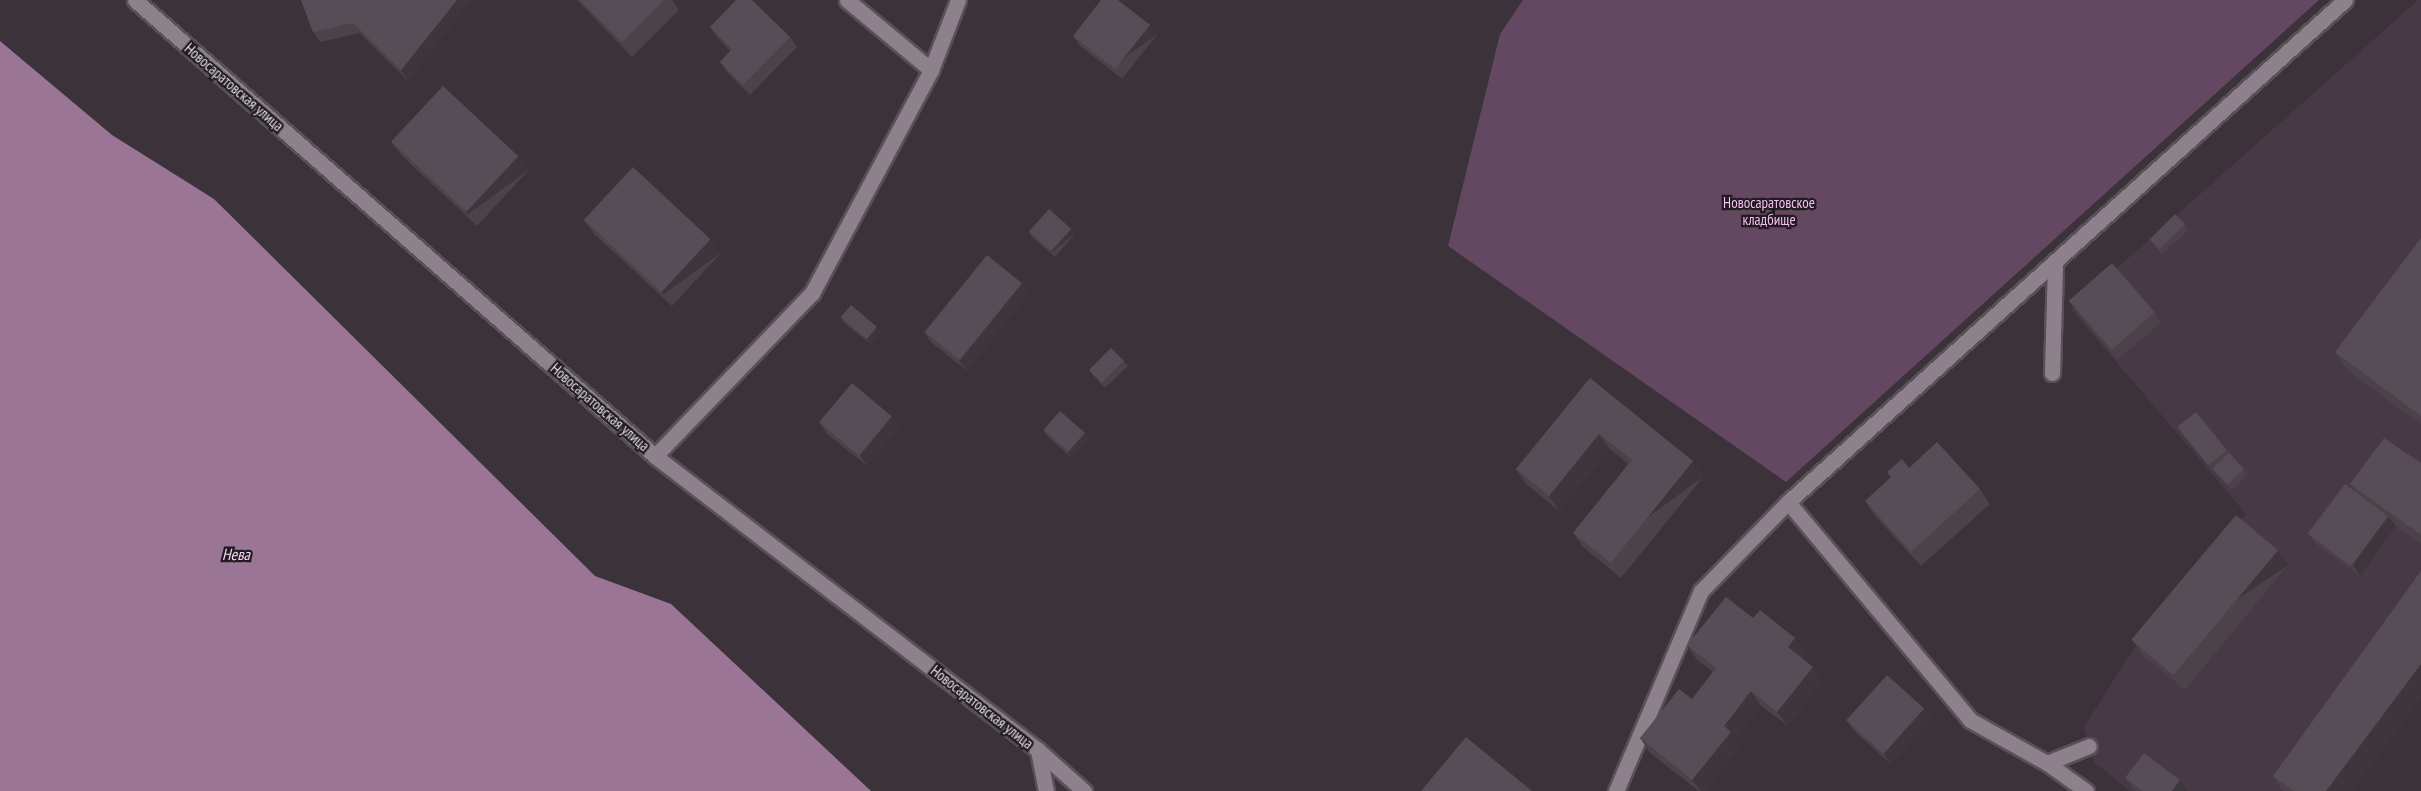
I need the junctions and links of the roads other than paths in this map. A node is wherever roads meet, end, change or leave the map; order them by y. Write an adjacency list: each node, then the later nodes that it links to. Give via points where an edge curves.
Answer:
1 (135, 0): 8 (street, Новосаратовская улица)
2 (847, 0): 5 (street)
3 (958, 0): 5 (street)
4 (2345, 0): 6 (street)
5 (931, 70): 8 (street, via 812,293)
6 (2055, 264): 7 (street); 9 (street)
7 (2052, 373)
8 (655, 456): 11 (street, Новосаратовская улица)
9 (1788, 502): 12 (street, via 1970,720); 15 (street, via 1701,591)
10 (2089, 746): 12 (street)
11 (1038, 750): 13 (street); 14 (street, Новосаратовская улица)
12 (2047, 763): 16 (street)
13 (1046, 791)
14 (1084, 791)
15 (1616, 791)
16 (2086, 791)

